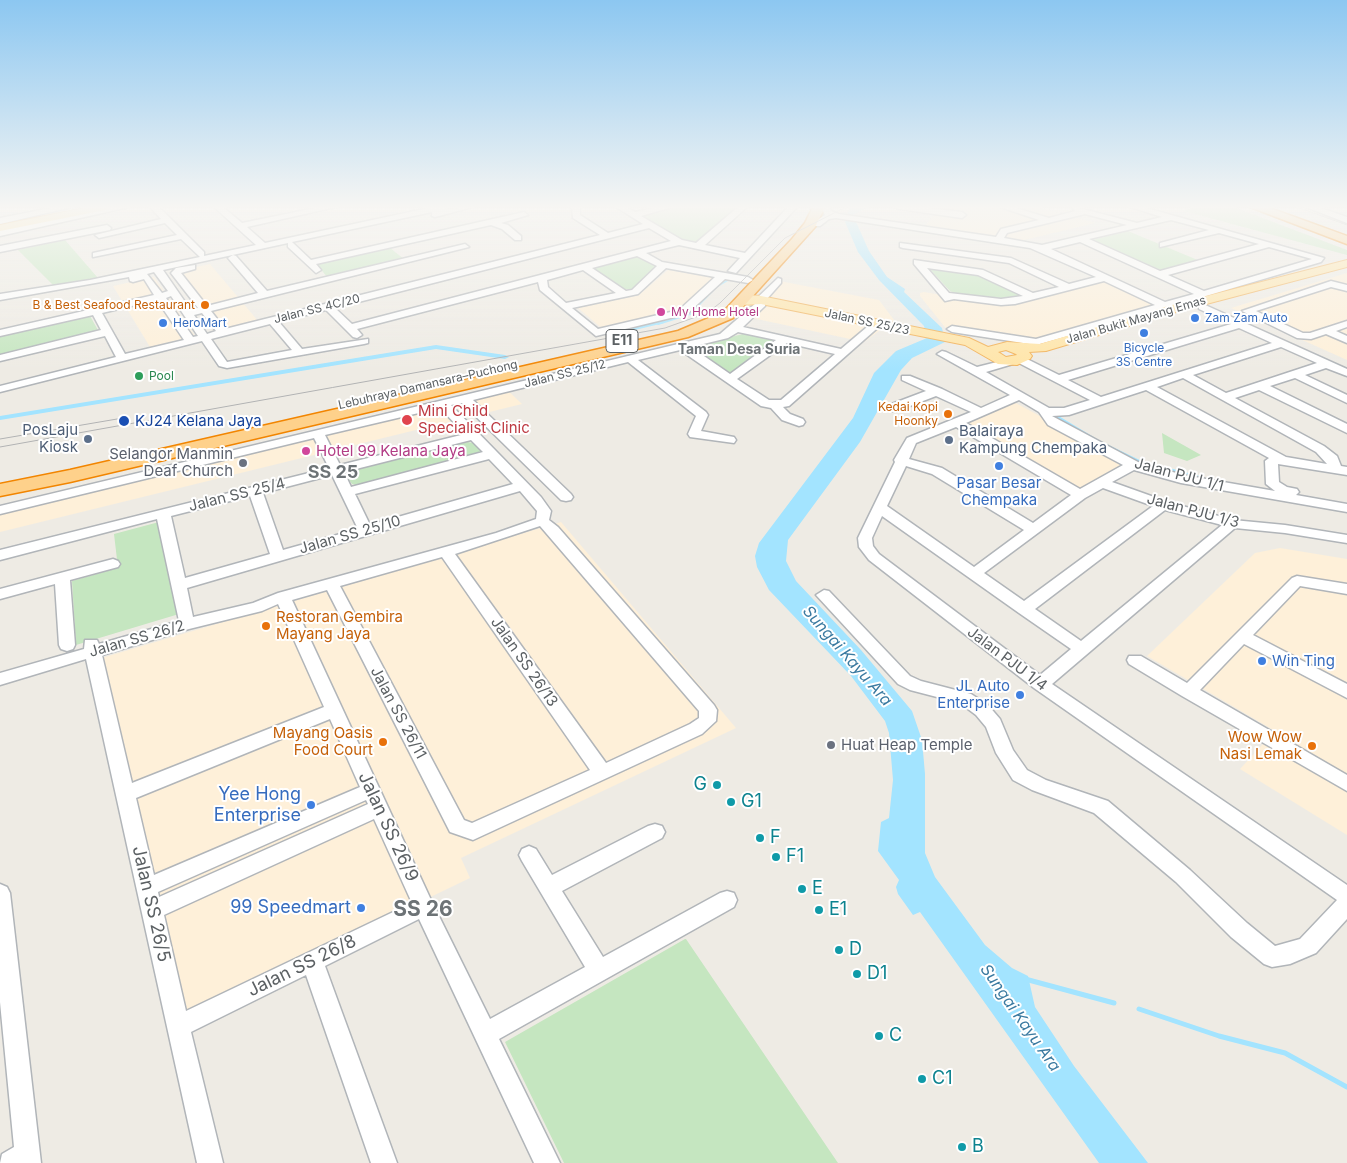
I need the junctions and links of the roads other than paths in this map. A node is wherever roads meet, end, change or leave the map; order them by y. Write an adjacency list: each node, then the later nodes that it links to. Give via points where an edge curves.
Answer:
1 (167, 261): 30 (street)
2 (189, 261): 27 (street)
3 (219, 261): 50 (street, via 176,273)
4 (237, 261): 41 (street)
5 (318, 261): 20 (street)
6 (407, 261): 34 (street)
7 (481, 261): 24 (street)
8 (506, 261): 24 (street, Jalan SS 4C/20)
9 (607, 261): 25 (street)
10 (656, 261): 23 (street)
11 (741, 261): 28 (street)
12 (773, 261): 39 (highway, Lebuhraya Damansara–Puchong / E11)
13 (779, 261): 39 (highway, Lebuhraya Damansara–Puchong / E11)
14 (917, 261): 22 (street)
15 (1006, 261): 36 (street)
16 (1069, 261): 33 (street)
17 (1131, 261): 29 (street)
18 (1207, 261): 29 (street)
19 (1313, 261): 45 (street)
20 (310, 263): 34 (street)
21 (1347, 263): 48 (main road, Jalan Bukit Mayang Emas)
22 (919, 264): 44 (street, via 980,272); 44 (street, via 947,297 1001,302)
23 (664, 265): 31 (street); 40 (street, via 635,292)
24 (487, 266): 46 (street, Jalan SS 4C/20)
25 (584, 267): 32 (street); 40 (street)
26 (1347, 268): 45 (main road, Jalan Bukit Mayang Emas, via 1258,295)
27 (157, 269): 38 (street); 43 (street)
28 (733, 271)
29 (1160, 274): 45 (street)
30 (104, 275)
31 (719, 276): 39 (street); 47 (street, via 683,312 595,332)
32 (542, 278): 47 (street, via 543,288); 57 (street)
33 (1104, 278): 36 (street); 48 (street)
34 (326, 280): 41 (street)
35 (778, 281): 39 (street)
36 (1067, 288): 44 (street)
37 (1347, 288): 59 (street, via 1331,284 1248,309 1250,313 1301,336)
38 (174, 293): 42 (street); 52 (street)
39 (753, 293): 56 (main road, Jalan SS 25/23); 58 (street, Jalan SS 25/12, via 761,304); 107 (highway, Lebuhraya Damansara–Puchong / E11, via 724,304 691,324 654,334); 114 (highway, Lebuhraya Damansara–Puchong / E11, via 728,315 710,324 652,343)
40 (624, 294): 47 (street)
41 (265, 295): 50 (street)
42 (160, 296): 49 (street, via 146,276); 51 (street); 67 (street)
43 (0, 297)
44 (1033, 297)
45 (1203, 300): 48 (street); 54 (street); 78 (main road, Jalan Bukit Mayang Emas)
46 (328, 306): 53 (street, Jalan SS 4C/20); 57 (street)
47 (565, 306)
48 (1168, 307): 63 (street, via 1036,342); 70 (main road, Jalan Bukit Mayang Emas, via 1041,348)
49 (0, 308)
50 (205, 309): 52 (street); 62 (street)
51 (96, 311): 60 (street); 61 (street)
52 (188, 313): 64 (street)
53 (272, 320): 62 (street, Jalan SS 4C/20); 71 (street)
54 (1240, 324): 68 (street); 86 (street)
55 (1347, 324): 59 (street)
56 (892, 326): 63 (main road, Jalan SS 25/23); 72 (street)
57 (351, 328): 71 (street, via 364,341)
58 (736, 328): 65 (street); 69 (street, Jalan SS 25/12, via 724,336)
59 (1327, 331): 66 (street)
60 (108, 332): 75 (street); 76 (street)
61 (0, 333)
62 (222, 333): 64 (street, Jalan SS 4C/20)
63 (958, 336): 70 (main road, Jalan SS 25/23); 74 (main road, Jalan SS 25/23, via 980,346)
64 (205, 337): 67 (street, Jalan SS 4C/20); 71 (street, via 223,364 237,365)
65 (785, 339): 72 (street); 85 (street)
66 (1347, 340)
67 (190, 341): 76 (street, Jalan SS 4C/20)
68 (1282, 343): 79 (street); 83 (street)
69 (682, 346): 77 (street, Jalan SS 25/12); 85 (street)
70 (1009, 347): 74 (main road, via 994,348); 78 (main road, via 1024,353)
71 (303, 352)
72 (845, 353): 97 (street)
73 (942, 354): 80 (street, Jalan PJU 1/1)
74 (992, 356): 78 (main road); 80 (street)
75 (0, 358)
76 (122, 358): 89 (street, Jalan SS 4C/20)
77 (630, 358): 93 (street, Jalan SS 25/12); 106 (street, via 698,410 702,415 694,434)
78 (1018, 360): 80 (street); 86 (street)
79 (1326, 364): 81 (street); 82 (street)
80 (976, 371): 91 (street, Jalan PJU 1/1)
81 (1347, 373)
82 (1295, 374): 87 (street); 94 (street)
83 (1185, 375): 88 (street); 92 (street)
84 (906, 378): 90 (street)
85 (730, 379): 97 (street, via 765,403)
86 (1058, 380): 95 (street)
87 (1260, 386): 92 (street); 103 (street)
88 (1148, 387): 95 (street); 110 (street)
89 (0, 389)
90 (938, 391): 98 (street); 99 (street)
91 (1019, 396): 99 (street, Jalan PJU 1/4); 100 (street, Jalan PJU 1/1)
92 (1226, 397): 113 (street, via 1320,449)
93 (464, 398): 96 (street, Jalan SS 25/12); 123 (street)
94 (1347, 400)
95 (1100, 401): 100 (street, via 1065,412)
96 (443, 404): 104 (street, Jalan SS 25/12); 105 (street)
97 (780, 404): 101 (street, via 786,417)
98 (893, 408)
99 (981, 412): 102 (street, Jalan PJU 1/4)
100 (1046, 412): 111 (street, Jalan PJU 1/1, via 1052,422)
101 (799, 422)
102 (956, 422): 109 (street, Jalan PJU 1/4, via 911,441); 122 (street)
103 (1347, 429)
104 (318, 433): 112 (street); 129 (street, Jalan SS 25/12)
105 (474, 435): 108 (street); 112 (street, Jalan SS 25/4)
106 (730, 440)
107 (165, 444): 115 (highway); 117 (highway, Lebuhraya Damansara–Puchong / E11)
108 (491, 454): 118 (street); 121 (street)
109 (900, 460): 127 (street, Jalan PJU 1/4); 133 (street, via 936,471)
110 (1276, 461): 113 (street); 125 (street, via 1273,484 1283,491)
111 (1133, 465): 116 (street); 128 (street, Jalan PJU 1/1, via 1190,481)
112 (336, 470): 120 (street, Jalan SS 25/4); 121 (street)
113 (1342, 470)
114 (70, 476): 119 (highway, Lebuhraya Damansara–Puchong / E11); 124 (highway)
115 (0, 478)
116 (1100, 482): 122 (street); 126 (street, Jalan PJU 1/3)
117 (0, 484)
118 (522, 486): 131 (street, via 544,511); 134 (street, Jalan SS 25/10)
119 (0, 490)
120 (255, 490): 130 (street, Jalan SS 25/4); 138 (street)
121 (347, 492): 134 (street)
122 (1080, 495): 133 (street)
123 (566, 497)
124 (0, 498)
125 (1347, 500)
126 (1163, 505): 132 (street, Jalan PJU 1/3); 148 (street)
127 (879, 507): 140 (street); 157 (street, Jalan PJU 1/4, via 865,538 866,547 874,557)
128 (1347, 508)
129 (0, 510)
130 (163, 513): 137 (street, Jalan SS 25/4); 142 (street)
131 (542, 521): 136 (street, Jalan SS 26/2); 161 (street, via 708,710 707,721 696,729)
132 (1232, 524): 135 (street, Jalan PJU 1/3); 153 (street)
133 (1034, 530): 140 (street)
134 (366, 531): 138 (street, Jalan SS 25/10)
135 (1347, 539)
136 (446, 552): 143 (street, Jalan SS 26/2); 161 (street, Jalan SS 26/13)
137 (0, 554)
138 (278, 556): 142 (street, Jalan SS 25/10)
139 (113, 564): 141 (street)
140 (974, 573): 148 (street)
141 (62, 578): 145 (street); 151 (street)
142 (178, 585): 149 (street)
143 (332, 585): 147 (street, Jalan SS 26/2); 161 (street, Jalan SS 26/11, via 457,826 473,832)
144 (1347, 589): 150 (street, via 1297,580)
145 (0, 594)
146 (824, 595): 173 (street, via 904,680 965,698 982,710 994,724 1005,753 1020,775 1039,786 1101,807 1272,957 1308,946)
147 (279, 599): 149 (street, Jalan SS 26/2, via 257,607); 160 (street, Jalan SS 26/9)
148 (1024, 609): 153 (street)
149 (186, 620): 152 (street, Jalan SS 26/2)
150 (1244, 637): 158 (street); 159 (street)
151 (67, 645)
152 (92, 648): 155 (street, Jalan SS 26/2); 156 (street, Jalan SS 26/2); 164 (street, Jalan SS 26/5)
153 (1083, 650): 157 (street)
154 (1135, 660): 158 (street)
155 (0, 672)
156 (0, 679)
157 (1040, 684): 171 (street, Jalan PJU 1/4)
158 (1188, 692): 162 (street)
159 (1347, 692)
160 (334, 710): 163 (street, Jalan SS 26/9); 164 (street)
161 (602, 772)
162 (1347, 784)
163 (371, 790): 165 (street, Jalan SS 26/9); 168 (street)
164 (126, 794): 168 (street, Jalan SS 26/5)
165 (379, 808): 174 (street, Jalan SS 26/9); 175 (street)
166 (654, 832): 169 (street)
167 (529, 855): 169 (street)
168 (147, 887): 175 (street, Jalan SS 26/5)
169 (549, 887): 178 (street)
170 (0, 893): 176 (street)
171 (1347, 896)
172 (727, 900): 178 (street)
173 (1347, 904)
174 (424, 907): 177 (street, Jalan SS 26/8); 181 (street, Jalan SS 26/9)
175 (152, 910): 179 (street, Jalan SS 26/5)
176 (1, 918): 180 (street)
177 (312, 961): 179 (street, Jalan SS 26/8); 184 (street)
178 (599, 971): 181 (street)
179 (179, 1026): 183 (street, Jalan SS 26/5)
180 (7, 1029): 182 (street)
181 (485, 1034): 185 (street, Jalan SS 26/9)
182 (22, 1160)
183 (210, 1163)
184 (384, 1163)
185 (547, 1163)

